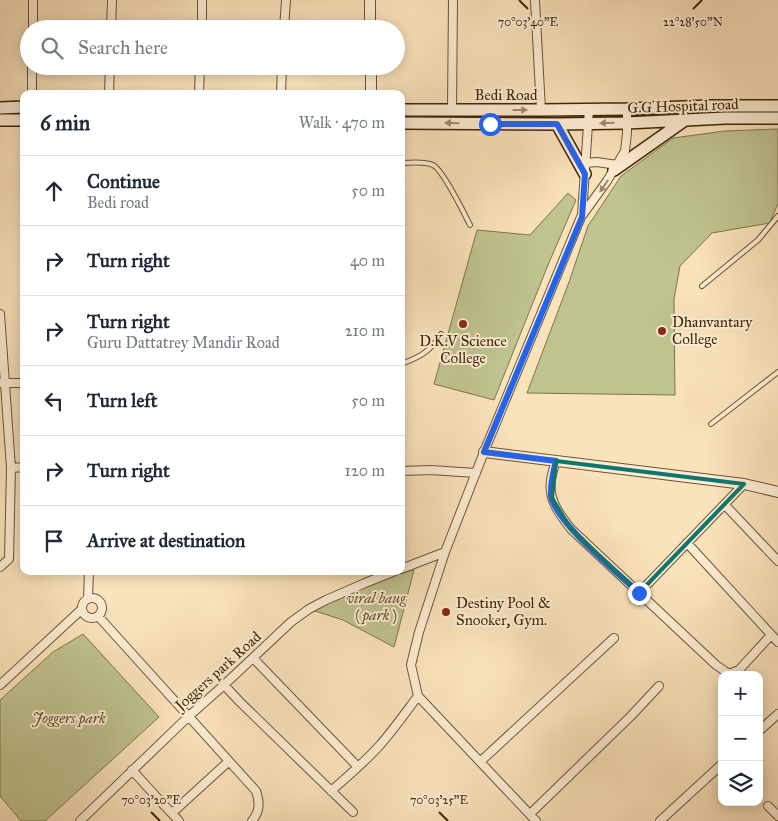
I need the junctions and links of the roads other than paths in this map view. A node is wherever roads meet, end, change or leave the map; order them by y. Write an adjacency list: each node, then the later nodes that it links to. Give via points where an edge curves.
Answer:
1 (33, 0): 8 (street)
2 (112, 0): 9 (street)
3 (202, 0): 10 (street)
4 (286, 0): 11 (street)
5 (370, 0): 12 (street)
6 (453, 0): 26 (street)
7 (535, 0): 31 (street)
8 (33, 20)
9 (111, 20)
10 (202, 20)
11 (285, 20)
12 (370, 20)
13 (32, 75): 18 (street)
14 (110, 75): 19 (street)
15 (200, 75): 20 (street)
16 (282, 75): 21 (street)
17 (371, 75): 22 (street)
18 (32, 90)
19 (109, 90)
20 (199, 90)
21 (281, 90)
22 (371, 90)
23 (778, 106): 29 (main road, G.G Hospital road)
24 (20, 107): 25 (main road)
25 (0, 108)
26 (452, 109): 30 (main road, Bedi Road); 31 (main road, Bedi Road, one-way to 31)
27 (589, 109): 28 (main road, Bedi Road); 31 (main road, Bedi Road); 39 (street)
28 (610, 109): 29 (main road, G.G Hospital road)
29 (627, 109): 37 (street)
30 (405, 110)
31 (542, 110)
32 (778, 118): 33 (main road, G.G Hospital road)
33 (686, 119): 37 (main road, G.G Hospital road); 41 (main road)
34 (0, 120): 35 (main road)
35 (20, 120)
36 (405, 123): 38 (main road, Bedi Road, one-way to 36)
37 (627, 123): 39 (main road, G.G Hospital road, one-way to 39); 41 (street, via 625,152)
38 (557, 124): 39 (main road, Bedi Road); 42 (main road)
39 (588, 124): 42 (street)
40 (405, 163): 45 (lane, via 434,166)
41 (616, 168): 42 (street, via 597,162); 44 (street, one-way to 44)
42 (586, 169): 44 (street)
43 (778, 216): 46 (lane, via 758,240)
44 (582, 217): 55 (street)
45 (470, 225)
46 (702, 286)
47 (0, 314): 51 (street)
48 (441, 334): 49 (lane, via 428,351)
49 (405, 362)
50 (778, 372): 54 (lane)
51 (3, 383): 52 (street); 53 (street)
52 (20, 383)
53 (4, 423): 58 (street)
54 (711, 424)
55 (484, 452): 56 (street); 60 (street)
56 (556, 461): 61 (street); 71 (street, via 550,482 552,498 559,513)
57 (20, 467): 58 (street)
58 (11, 468): 67 (street, via 9,559)
59 (405, 471): 60 (street)
60 (476, 473): 65 (street)
61 (744, 484): 62 (street); 63 (street)
62 (778, 492)
63 (725, 505): 64 (street); 66 (street)
64 (687, 544): 71 (street); 75 (street)
65 (445, 552): 68 (street); 82 (street, via 411,665)
66 (778, 561)
67 (0, 567)
68 (405, 567)
69 (89, 575): 72 (street)
70 (385, 575): 78 (street, Joggers park Road, via 309,609)
71 (639, 593): 75 (street, via 729,674 739,670)
72 (88, 598): 73 (street); 74 (street, via 100,601 102,611)
73 (82, 609): 74 (street, via 88,617); 79 (street)
74 (98, 616): 84 (street)
75 (771, 635): 77 (street)
76 (614, 638): 87 (street)
77 (778, 642)
78 (253, 658): 80 (street, Joggers park Road); 88 (street)
79 (0, 685)
80 (224, 685): 84 (street, Joggers park Road); 91 (street)
81 (659, 686): 95 (street)
82 (418, 696): 87 (street); 88 (street)
83 (778, 714): 85 (street)
84 (189, 716): 86 (street); 90 (street, Joggers park Road)
85 (763, 727)
86 (229, 761): 94 (street); 99 (street, via 256,791 260,803)
87 (481, 761): 95 (street)
88 (358, 767): 91 (street)
89 (718, 768): 101 (street)
90 (132, 770): 94 (street); 97 (street, Joggers park Road)
91 (332, 791): 93 (street)
92 (768, 806): 96 (street)
93 (353, 812)
94 (172, 814): 98 (street)
95 (530, 814): 100 (street)
96 (778, 816)
97 (80, 821)
98 (179, 821)
99 (252, 821)
100 (536, 821)
101 (660, 821)

